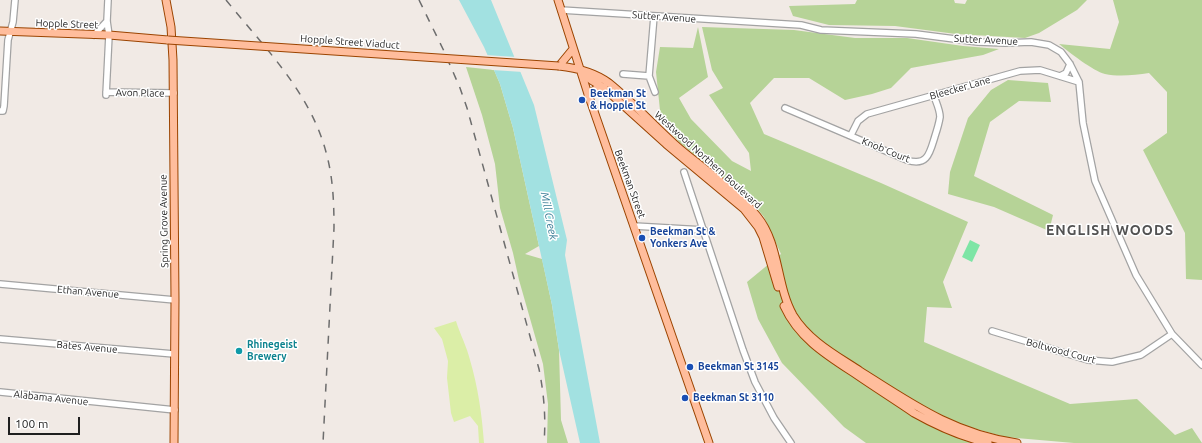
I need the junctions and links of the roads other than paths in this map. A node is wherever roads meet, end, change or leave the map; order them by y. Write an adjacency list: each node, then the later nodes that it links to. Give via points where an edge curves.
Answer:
1 (15, 0): 9 (street)
2 (108, 0): 7 (street)
3 (166, 0): 23 (main road, Spring Grove Avenue)
4 (558, 0): 5 (main road, Beekman Street)
5 (560, 10): 6 (street, Sutter Avenue); 13 (main road, Beekman Street)
6 (654, 16): 14 (street, Sutter Avenue, via 801,25 820,30 916,34 978,42 1036,42 1055,48); 18 (street)
7 (106, 21): 10 (street); 11 (street)
8 (0, 31): 9 (main road, Hopple Street)
9 (11, 31): 10 (main road, Hopple Street); 27 (street)
10 (94, 35): 11 (main road, Hopple Street)
11 (108, 36): 12 (main road, Hopple Street); 23 (street, Avon Place, via 106,93)
12 (134, 38): 15 (main road, Hopple Street Viaduct, bridge)
13 (573, 49): 15 (main road); 16 (main road, Beekman Street)
14 (1070, 64): 19 (street, via 1066,72); 20 (street, Sutter Avenue)
15 (562, 65): 16 (main road)
16 (580, 70): 21 (main road, Westwood Northern Boulevard); 24 (main road, Beekman Street); 45 (main road, Westwood Northern Boulevard, via 598,75 621,93 680,149 740,198 758,217 769,236 788,304 800,325 810,336 932,416 967,431)
17 (623, 74): 18 (street)
18 (649, 76): 22 (street)
19 (1060, 76): 20 (street, Bleecker Lane); 25 (street, Bleecker Lane, via 1040,70 1020,71)
20 (1079, 82): 35 (street, Sutter Avenue, via 1083,123 1095,182 1136,275)
21 (604, 88): 24 (main road, via 596,89); 44 (main road, Westwood Northern Boulevard, via 752,218 763,237 786,310 808,340 833,360 914,413 958,434)
22 (655, 92)
23 (174, 93): 33 (main road, Spring Grove Avenue)
24 (588, 95): 30 (main road, Beekman Street)
25 (934, 96): 28 (street, Bleecker Lane, via 868,114 858,121); 28 (street, Knob Court, via 940,118 930,154 924,160 907,160)
26 (785, 108): 28 (street, Knob Court)
27 (1, 111)
28 (850, 135)
29 (684, 172): 31 (street)
30 (634, 226): 31 (street); 42 (main road, Beekman Street)
31 (704, 230): 43 (street, via 755,382)
32 (0, 284): 33 (street, Ethan Avenue)
33 (175, 300): 37 (main road, Spring Grove Avenue)
34 (992, 331): 35 (street, Boltwood Court, via 1088,360 1112,362 1141,355)
35 (1172, 334): 38 (street, Sutter Avenue)
36 (0, 339): 37 (street, Bates Avenue)
37 (174, 354): 40 (main road, Spring Grove Avenue)
38 (1202, 365)
39 (0, 392): 40 (street, Alabama Avenue)
40 (175, 410): 41 (main road, Spring Grove Avenue)
41 (174, 443)
42 (709, 443)
43 (791, 443)
44 (988, 443)
45 (1017, 443)

